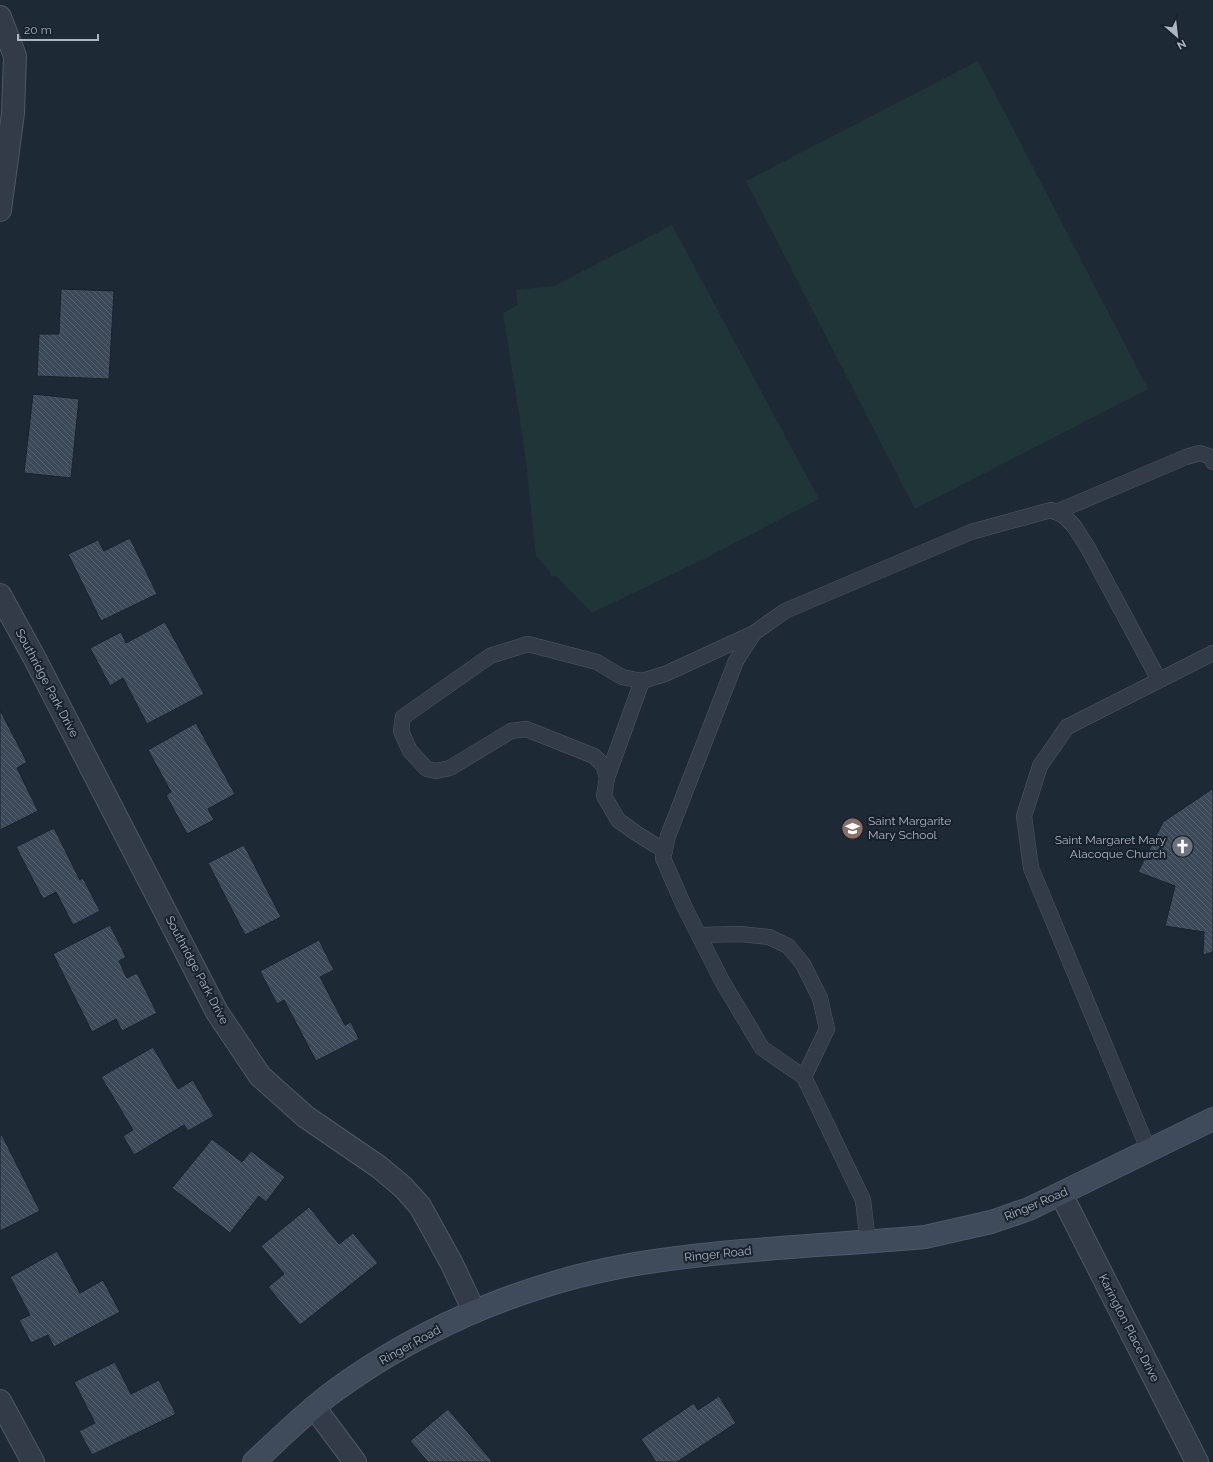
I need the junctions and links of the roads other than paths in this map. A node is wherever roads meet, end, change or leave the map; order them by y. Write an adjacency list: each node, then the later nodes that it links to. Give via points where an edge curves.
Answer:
1 (0, 17): 2 (street, via 15,56 13,113)
2 (0, 210)
3 (1213, 462): 4 (lane, via 1210,457 1200,453 1186,457)
4 (1056, 512): 6 (lane, via 1051,510 971,532 785,611); 8 (lane, via 1064,515 1074,526 1088,548)
5 (0, 595): 18 (street, Southridge Park Drive, via 217,1012 260,1076 306,1117 379,1167 403,1187 420,1206 452,1264)
6 (754, 633): 9 (lane, via 665,674); 11 (lane, via 736,661)
7 (1213, 653): 8 (lane)
8 (1159, 680): 15 (lane, via 1067,727 1040,766 1024,816 1031,868)
9 (642, 681): 10 (lane); 10 (lane, via 622,677 597,662 528,644 490,656 403,717 401,731 410,751 427,769 436,771 450,768 511,732 526,729 594,756 603,765)
10 (607, 778): 11 (lane, via 604,796 618,820)
11 (664, 851): 12 (lane, via 663,858)
12 (699, 935): 13 (lane, via 722,981 762,1048); 13 (lane, via 769,936 788,946 802,964 820,998 827,1029)
13 (804, 1077): 17 (lane, via 863,1200)
14 (1213, 1119): 15 (street, Ringer Road)
15 (1150, 1151): 16 (street, Ringer Road)
16 (1061, 1194): 17 (street, Ringer Road, via 1029,1209 954,1232); 24 (street, Karington Place Drive)
17 (868, 1242): 18 (street, Ringer Road, via 744,1251 655,1261 539,1287)
18 (474, 1312): 20 (street, Ringer Road, via 401,1348 361,1372)
19 (0, 1401): 21 (street)
20 (314, 1407): 22 (street, Ringer Road); 23 (street)
21 (33, 1462)
22 (254, 1462)
23 (355, 1462)
24 (1197, 1462)

